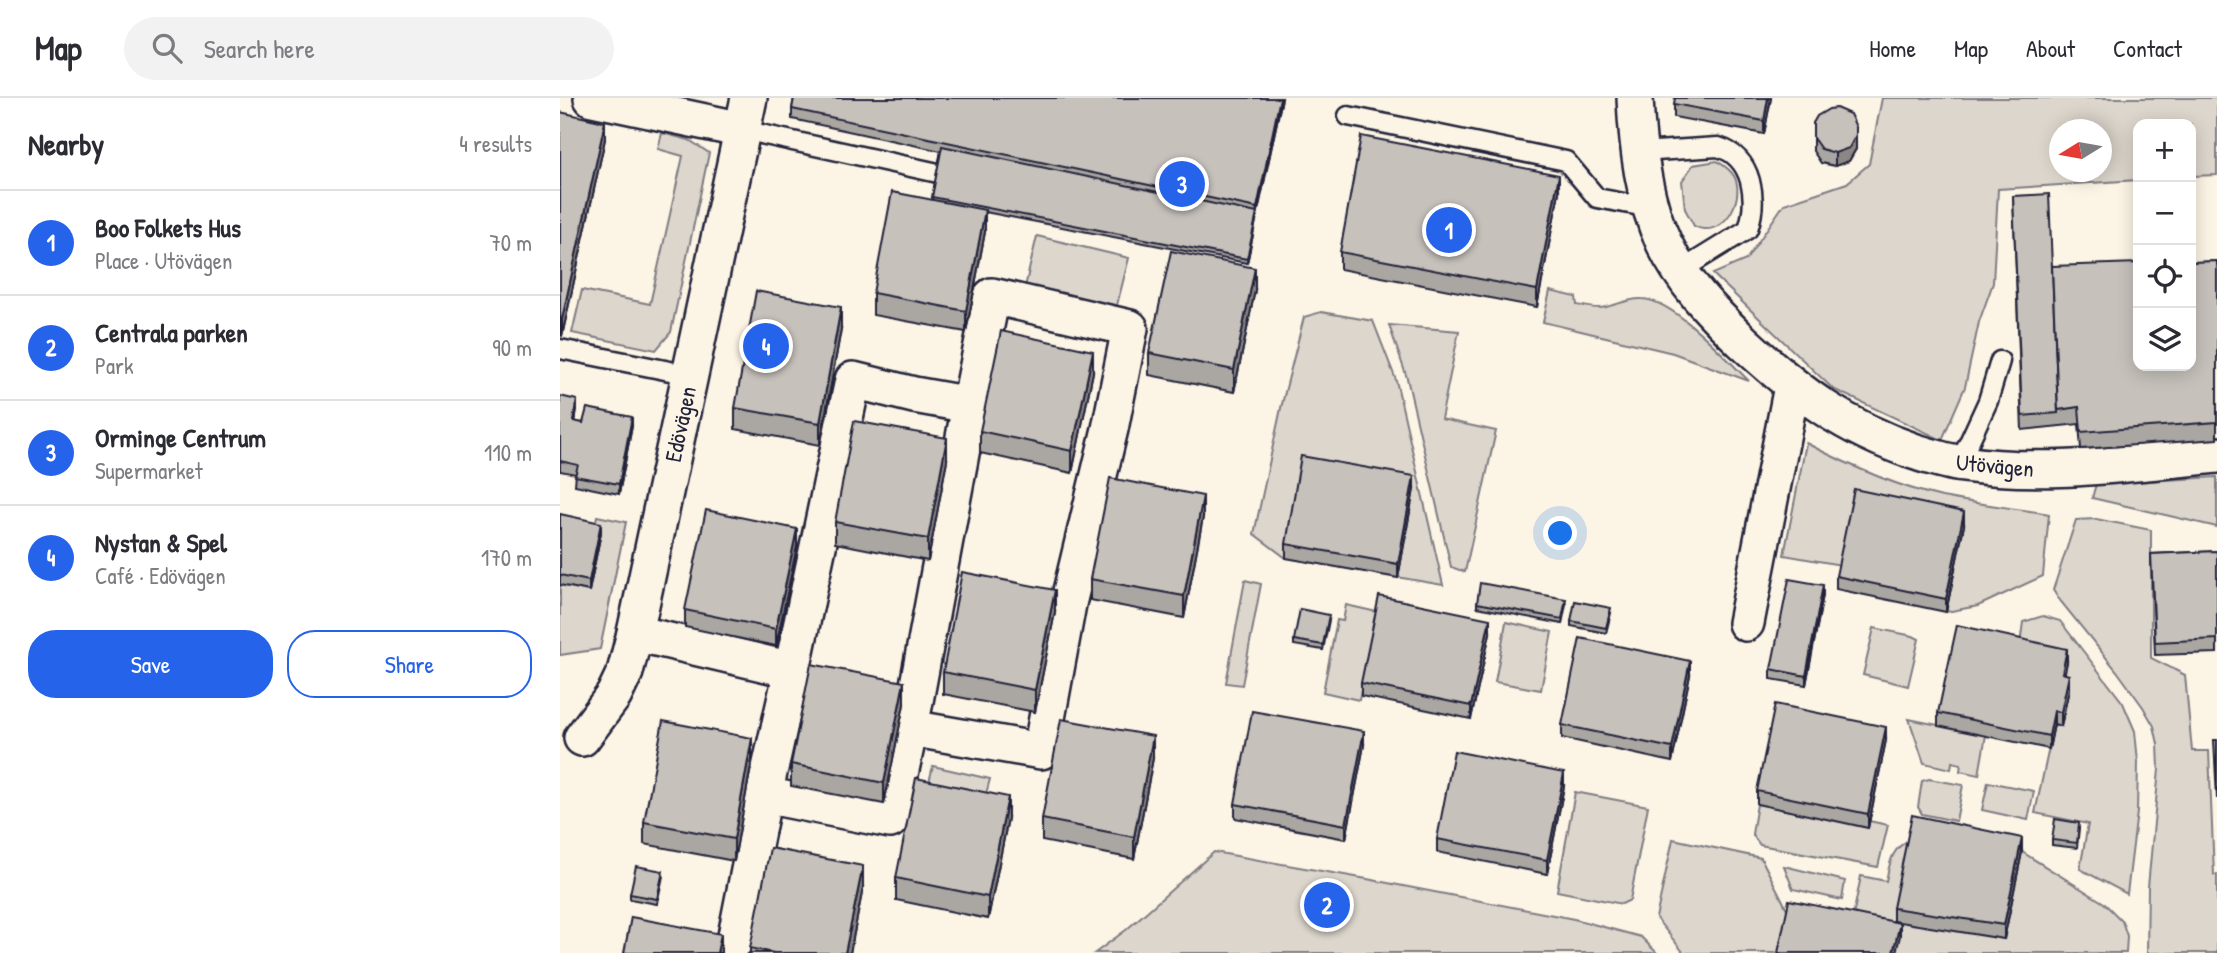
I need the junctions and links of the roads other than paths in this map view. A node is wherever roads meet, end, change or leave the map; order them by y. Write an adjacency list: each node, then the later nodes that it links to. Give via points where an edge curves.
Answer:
1 (592, 98): 3 (street)
2 (1635, 98): 5 (street, Utövägen)
3 (746, 114): 6 (lane); 11 (street, Edövägen)
4 (1348, 116): 7 (lane, via 1566,161 1597,198)
5 (1640, 152): 7 (street, Utövägen); 8 (lane, via 1718,147 1741,162 1751,181 1753,206 1748,229)
6 (938, 173)
7 (1651, 208): 8 (street, Utövägen)
8 (1680, 271): 12 (street, Utövägen, via 1703,304)
9 (560, 349): 11 (lane)
10 (2000, 361): 15 (lane, via 1988,401)
11 (690, 375): 17 (street, Edövägen)
12 (1791, 386): 15 (street, Utövägen, via 1871,435); 16 (street)
13 (970, 405): 18 (street, via 853,380); 19 (street); 19 (street, via 992,296 1130,328 1068,604 1041,751)
14 (2217, 455): 15 (street, Utövägen, via 2070,469 2007,470)
15 (1959, 464)
16 (1746, 623)
17 (635, 633): 18 (street); 20 (street, Edövägen, via 614,695)
18 (792, 670): 21 (street)
19 (910, 729): 21 (street, via 890,820)
20 (582, 738)
21 (764, 795): 22 (street)
22 (735, 941)

